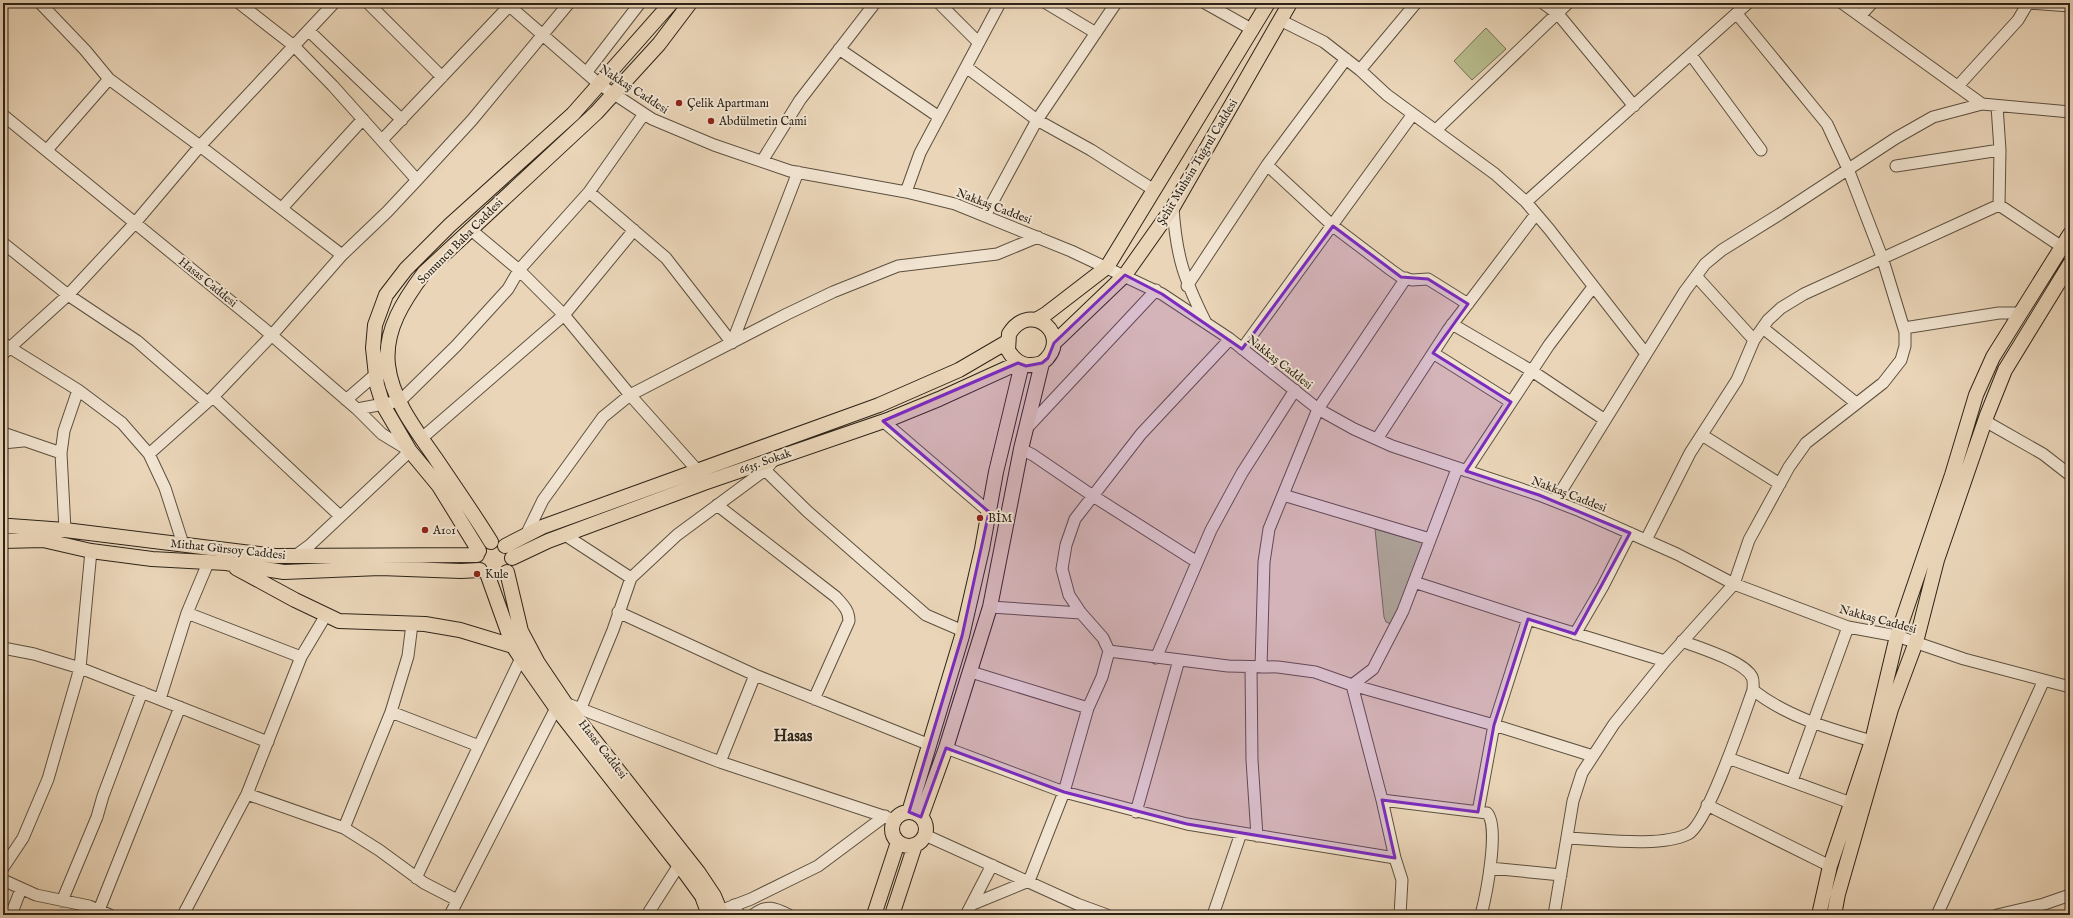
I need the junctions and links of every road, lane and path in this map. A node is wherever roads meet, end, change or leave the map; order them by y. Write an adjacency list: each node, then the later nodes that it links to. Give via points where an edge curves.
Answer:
1 (40, 3): 43 (street)
2 (239, 3): 35 (street)
3 (334, 3): 31 (street)
4 (368, 3): 42 (street)
5 (569, 3): 33 (street)
6 (640, 3): 41 (street)
7 (671, 3): 44 (main road, Somuncu Baba Caddesi)
8 (690, 3): 46 (main road, Somuncu Baba Caddesi, via 659,44)
9 (875, 3): 36 (street)
10 (939, 3): 34 (street)
11 (1000, 3): 34 (street)
12 (1046, 3): 32 (street)
13 (1116, 3): 32 (street)
14 (1206, 3): 30 (street)
15 (1268, 3): 30 (main road, Şehit Muhsin Tuğrul Caddesi)
16 (1290, 3): 29 (main road, Şehit Muhsin Tuğrul Caddesi)
17 (1416, 3): 40 (street)
18 (1543, 3): 26 (street)
19 (1568, 3): 26 (street)
20 (1748, 3): 27 (street)
21 (1842, 3): 28 (street)
22 (1872, 3): 28 (street)
23 (2028, 3): 25 (street); 45 (street, via 2018,20)
24 (508, 4): 33 (street, Nakkaş Caddesi); 42 (street)
25 (2070, 6)
26 (1558, 14): 48 (street); 58 (street)
27 (1737, 14): 37 (street); 67 (street, via 1827,124)
28 (1860, 16): 45 (street)
29 (1280, 20): 38 (street, via 1324,42); 75 (main road, Şehit Muhsin Tuğrul Caddesi)
30 (1252, 30): 70 (main road, Şehit Muhsin Tuğrul Caddesi)
31 (309, 31): 35 (street); 56 (street)
32 (1096, 33): 57 (street)
33 (543, 36): 41 (street, Nakkaş Caddesi); 69 (street)
34 (978, 42): 39 (street)
35 (294, 46): 55 (street); 60 (street)
36 (839, 49): 54 (street); 64 (street, via 800,100)
37 (1691, 54): 48 (street); 62 (street)
38 (1346, 59): 40 (street); 65 (street)
39 (966, 68): 54 (street); 57 (street)
40 (1360, 70): 52 (street)
41 (586, 73): 44 (street, Nakkaş Caddesi)
42 (442, 77): 56 (street)
43 (109, 79): 60 (street); 61 (street)
44 (599, 84): 46 (street, Nakkaş Caddesi); 120 (main road, Somuncu Baba Caddesi, via 573,114 406,269 386,295 375,325 373,348)
45 (1958, 86): 47 (street)
46 (613, 94): 51 (street, Nakkaş Caddesi); 81 (main road, Somuncu Baba Caddesi, via 596,113)
47 (1982, 104): 49 (street); 67 (street, via 1933,117)
48 (1634, 106): 73 (street)
49 (1997, 106): 50 (street); 63 (street)
50 (2070, 112)
51 (644, 114): 64 (street, Nakkaş Caddesi, via 714,145); 71 (street)
52 (1413, 114): 58 (street); 80 (street)
53 (3, 115): 61 (street, Hasas Caddesi)
54 (939, 117): 72 (street, via 920,153)
55 (363, 119): 59 (street); 76 (street)
56 (402, 120): 59 (street)
57 (1037, 120): 70 (street); 78 (street)
58 (1436, 130): 73 (street, via 1495,174)
59 (382, 140): 69 (street)
60 (200, 146): 76 (street); 79 (street)
61 (47, 150): 79 (street, Hasas Caddesi)
62 (1761, 150)
63 (2000, 150): 66 (street); 74 (street)
64 (762, 161): 68 (street, Nakkaş Caddesi)
65 (1267, 165): 80 (street); 95 (street)
66 (1896, 166)
67 (1848, 169): 88 (street); 93 (street, via 1722,250 1705,264)
68 (798, 172): 72 (street, Nakkaş Caddesi); 111 (street)
69 (417, 180): 87 (street)
70 (1154, 190): 90 (main road, Şehit Muhsin Tuğrul Caddesi)
71 (589, 192): 82 (street); 91 (street)
72 (906, 192): 78 (street, Nakkaş Caddesi, via 955,204)
73 (1526, 202): 77 (street)
74 (1998, 205): 86 (street); 88 (street)
75 (1173, 207): 92 (main road, Şehit Muhsin Tuğrul Caddesi); 95 (street, via 1175,238)
76 (282, 208): 87 (street)
77 (1536, 214): 96 (street); 99 (street)
78 (986, 216): 84 (street, Nakkaş Caddesi)
79 (135, 222): 98 (street); 107 (street, Hasas Caddesi)
80 (1333, 226): 94 (street, via 1391,270); 114 (street)
81 (470, 230): 91 (street); 126 (main road, Somuncu Baba Caddesi, via 424,274 407,296 397,316 390,338 388,364)
82 (634, 230): 101 (street); 111 (street, via 666,258)
83 (2070, 234): 86 (main road)
84 (1038, 237): 90 (street, Nakkaş Caddesi); 111 (street, via 997,254 898,266 833,292)
85 (3, 243): 98 (street)
86 (2062, 247): 100 (main road)
87 (342, 255): 107 (street)
88 (1882, 257): 105 (street, via 1804,294 1781,308); 106 (street)
89 (2070, 264): 134 (main road, via 2005,370)
90 (1107, 267): 92 (street, Nakkaş Caddesi); 102 (main road, Şehit Muhsin Tuğrul Caddesi)
91 (520, 270): 101 (street); 126 (street, via 508,289)
92 (1125, 275): 97 (street, Nakkaş Caddesi); 112 (main road, Şehit Muhsin Tuğrul Caddesi)
93 (1696, 276): 109 (street); 116 (street)
94 (1406, 278): 99 (street, via 1428,279); 130 (street)
95 (1187, 286): 103 (street)
96 (1593, 287): 116 (street); 119 (street)
97 (1156, 290): 103 (street, Nakkaş Caddesi); 135 (street)
98 (68, 294): 113 (street); 124 (street, via 137,341)
99 (1468, 304): 104 (street)
100 (2020, 313): 106 (street, via 1999,313); 191 (main road, via 1993,357 1976,395 1952,475)
101 (564, 316): 123 (street); 138 (street)
102 (1036, 320): 110 (main road, via 1028,319 1013,327); 112 (main road, via 1050,328)
103 (1206, 324): 108 (street, Nakkaş Caddesi)
104 (1452, 324): 115 (street); 119 (street)
105 (1763, 328): 109 (street); 128 (street)
106 (1904, 328): 128 (street, via 1905,346 1901,360 1883,383)
107 (272, 335): 124 (street); 125 (street, Hasas Caddesi)
108 (1230, 339): 114 (street, Nakkaş Caddesi); 153 (street, via 1141,434)
109 (1754, 340): 137 (street, via 1737,380)
110 (1007, 342): 117 (main road, via 1008,350); 149 (main road, 6635. Sokak, via 960,370 879,406)
111 (732, 343): 123 (street)
112 (1054, 343): 118 (main road, via 1048,358)
113 (5, 348): 121 (street)
114 (1242, 349): 122 (street, Nakkaş Caddesi)
115 (1433, 353): 127 (street); 139 (street)
116 (1646, 354): 132 (street)
117 (1020, 363): 118 (main road, via 1034,366); 133 (main road, 6635. Sokak); 156 (main road)
118 (1042, 364): 135 (main road)
119 (1532, 371): 127 (street); 132 (street)
120 (376, 374): 125 (street); 129 (main road, Somuncu Baba Caddesi)
121 (78, 390): 144 (street, via 64,431); 145 (street, via 122,423)
122 (1295, 390): 130 (street, Nakkaş Caddesi); 173 (street, via 1242,473)
123 (630, 395): 149 (street); 161 (street, via 603,417 544,500)
124 (210, 399): 145 (street); 157 (street)
125 (346, 400): 131 (street, Hasas Caddesi)
126 (400, 401): 129 (street); 138 (main road, Somuncu Baba Caddesi)
127 (1511, 402): 148 (street)
128 (1856, 403): 151 (street, via 1806,443)
129 (383, 405): 131 (street); 143 (main road, Somuncu Baba Caddesi)
130 (1318, 408): 139 (street, Nakkaş Caddesi); 152 (street)
131 (357, 409): 143 (street, Hasas Caddesi, via 382,434)
132 (1605, 420): 154 (street)
133 (883, 421): 146 (main road, 6635. Sokak); 156 (street)
134 (1985, 421): 150 (street, via 2043,454); 193 (main road, via 1937,560)
135 (1026, 429): 142 (main road)
136 (3, 433): 140 (street)
137 (1702, 435): 151 (street); 164 (street, via 1690,453)
138 (422, 438): 166 (main road, Somuncu Baba Caddesi)
139 (1377, 439): 148 (street, Nakkaş Caddesi)
140 (26, 441): 141 (street); 144 (street)
141 (3, 443)
142 (1021, 449): 153 (street); 181 (main road)
143 (410, 451): 157 (street); 170 (main road, Somuncu Baba Caddesi, via 440,486)
144 (61, 453): 159 (street)
145 (149, 454): 167 (street, via 165,488)
146 (778, 457): 147 (street); 162 (main road, 6635. Sokak)
147 (765, 470): 155 (street); 189 (street, via 807,511 926,615)
148 (1461, 470): 154 (street, Nakkaş Caddesi); 163 (street)
149 (698, 471): 161 (main road, 6635. Sokak)
150 (2070, 475)
151 (1780, 484): 180 (street, via 1749,540)
152 (1282, 495): 163 (street); 201 (street, via 1269,529 1264,562)
153 (1093, 496): 173 (street); 184 (street, via 1075,519 1066,545 1062,569 1069,595)
154 (1555, 501): 160 (street, Nakkaş Caddesi)
155 (717, 505): 178 (street, via 677,535); 211 (street, via 836,597 849,614 849,621)
156 (989, 512): 189 (main road)
157 (340, 516): 171 (street)
158 (3, 527): 159 (main road, Mithat Gürsoy Caddesi)
159 (65, 530): 167 (main road, Mithat Gürsoy Caddesi)
160 (1630, 533): 164 (street, Nakkaş Caddesi); 190 (street)
161 (526, 535): 168 (main road, 6635. Sokak)
162 (565, 535): 172 (main road, 6635. Sokak); 178 (street)
163 (1430, 539): 179 (street)
164 (1646, 540): 180 (street, Nakkaş Caddesi)
165 (3, 541): 169 (main road, Mithat Gürsoy Caddesi, via 43,540)
166 (491, 542): 168 (main road); 170 (main road)
167 (183, 544): 171 (main road, Mithat Gürsoy Caddesi, via 275,556)
168 (505, 546): 172 (main road)
169 (91, 551): 174 (main road, Mithat Gürsoy Caddesi); 202 (street)
170 (478, 553): 171 (main road, Mithat Gürsoy Caddesi); 177 (main road)
171 (295, 556)
172 (512, 558): 176 (main road)
173 (1197, 562): 198 (street)
174 (208, 563): 175 (main road, Mithat Gürsoy Caddesi); 182 (street)
175 (226, 564): 177 (main road, Mithat Gürsoy Caddesi, via 284,572 380,568); 185 (main road, Mithat Gürsoy Caddesi)
176 (507, 572): 177 (main road, via 498,577); 212 (main road, Hasas Caddesi, via 520,631)
177 (484, 573): 196 (main road, Hasas Caddesi)
178 (631, 578): 183 (street)
179 (1414, 582): 186 (street); 206 (street, via 1403,611 1373,668)
180 (1734, 584): 188 (street, Nakkaş Caddesi); 192 (street)
181 (990, 607): 184 (street); 203 (main road)
182 (187, 612): 197 (street); 210 (street)
183 (618, 612): 204 (street); 214 (street, via 614,630)
184 (1081, 613): 194 (street, via 1103,638)
185 (326, 615): 187 (main road, Mithat Gürsoy Caddesi, via 339,621); 197 (street)
186 (1528, 620): 190 (street); 218 (street)
187 (412, 624): 196 (main road, Mithat Gürsoy Caddesi, via 460,630); 216 (street, via 408,656)
188 (1848, 627): 191 (street, Nakkaş Caddesi); 217 (street)
189 (963, 631): 221 (main road)
190 (1575, 634): 200 (street)
191 (1897, 636): 193 (street, Nakkaş Caddesi); 219 (main road)
192 (1682, 641): 200 (street); 208 (street, via 1722,656 1743,668 1752,677)
193 (1916, 642): 205 (street, Nakkaş Caddesi, via 1964,659); 279 (main road, via 1891,709)
194 (1109, 651): 198 (street); 215 (street, via 1102,677)
195 (4, 652): 202 (street, via 34,654)
196 (517, 652): 212 (main road, Hasas Caddesi); 222 (street)
197 (301, 657): 220 (street)
198 (1156, 658): 199 (street)
199 (1179, 660): 201 (street); 233 (street)
200 (1665, 661): 224 (street, via 1614,724)
201 (1256, 667): 206 (street, via 1315,672); 240 (street, via 1252,760)
202 (80, 668): 209 (street); 248 (street, via 48,779 23,838)
203 (970, 672): 215 (street); 223 (main road)
204 (755, 675): 211 (street); 226 (street)
205 (2044, 680): 207 (street, Nakkaş Caddesi); 280 (street)
206 (1352, 685): 218 (street); 230 (street)
207 (2070, 687)
208 (1753, 690): 217 (street, via 1764,699); 225 (street)
209 (142, 692): 210 (street); 257 (street, via 97,817)
210 (160, 699): 213 (street)
211 (814, 699): 221 (street)
212 (561, 705): 214 (street); 245 (main road, Hasas Caddesi); 256 (street); 261 (main road, Hasas Caddesi, via 698,872 714,896)
213 (180, 707): 220 (street); 260 (street)
214 (581, 708): 226 (street)
215 (1088, 708): 228 (street)
216 (391, 712): 222 (street); 237 (street)
217 (1813, 724): 219 (street); 227 (street)
218 (1494, 725): 224 (street); 234 (street)
219 (1872, 741): 231 (main road)
220 (268, 742): 229 (street)
221 (930, 745): 235 (main road)
222 (479, 746): 251 (street)
223 (946, 748): 228 (street); 235 (main road)
224 (1593, 756): 241 (street, via 1582,773 1573,801)
225 (1728, 758): 227 (street); 232 (street)
226 (720, 762): 236 (street)
227 (1792, 781): 231 (street)
228 (1064, 792): 233 (street); 253 (street)
229 (247, 794): 237 (street); 264 (street)
230 (1382, 800): 234 (street); 244 (street)
231 (1851, 803): 247 (main road)
232 (1707, 805): 241 (street, via 1701,820 1690,834 1674,839 1651,842); 247 (street)
233 (1136, 812): 238 (street)
234 (1478, 812): 249 (street, via 1487,813 1492,822)
235 (915, 815): 236 (main road, via 901,814); 239 (main road, via 926,825)
236 (890, 818): 242 (main road); 259 (street, via 818,866)
237 (344, 828): 251 (street)
238 (1241, 833): 240 (street); 274 (street)
239 (925, 835): 243 (main road); 246 (street)
240 (1258, 836): 244 (street)
241 (1567, 838): 250 (street)
242 (898, 842): 243 (main road, via 906,846); 270 (main road)
243 (915, 845): 271 (main road)
244 (1395, 858): 275 (street, via 1402,880)
245 (679, 865): 261 (main road, Hasas Caddesi); 266 (street)
246 (992, 865): 253 (street); 258 (street)
247 (1830, 866): 278 (main road)
248 (3, 868)
249 (1490, 868): 250 (street); 276 (street)
250 (1561, 875): 277 (street)
251 (416, 878): 256 (street)
252 (3, 880): 254 (street)
253 (1029, 881): 258 (street); 273 (street)
254 (21, 889): 257 (street); 262 (street)
255 (2070, 895): 281 (street)
256 (456, 900): 265 (street)
257 (62, 901): 260 (street)
258 (973, 904): 272 (street)
259 (734, 905): 261 (street); 267 (street)
260 (92, 911): 263 (street)
261 (717, 914)
262 (11, 915)
263 (110, 915)
264 (183, 915)
265 (450, 915)
266 (647, 915)
267 (739, 915)
268 (753, 915): 269 (street, via 766,908 774,908)
269 (789, 915)
270 (874, 915)
271 (892, 915)
272 (966, 915)
273 (1107, 915)
274 (1213, 915)
275 (1400, 915)
276 (1481, 915)
277 (1554, 915)
278 (1819, 915)
279 (1834, 915)
280 (1937, 915)
281 (1997, 915)

